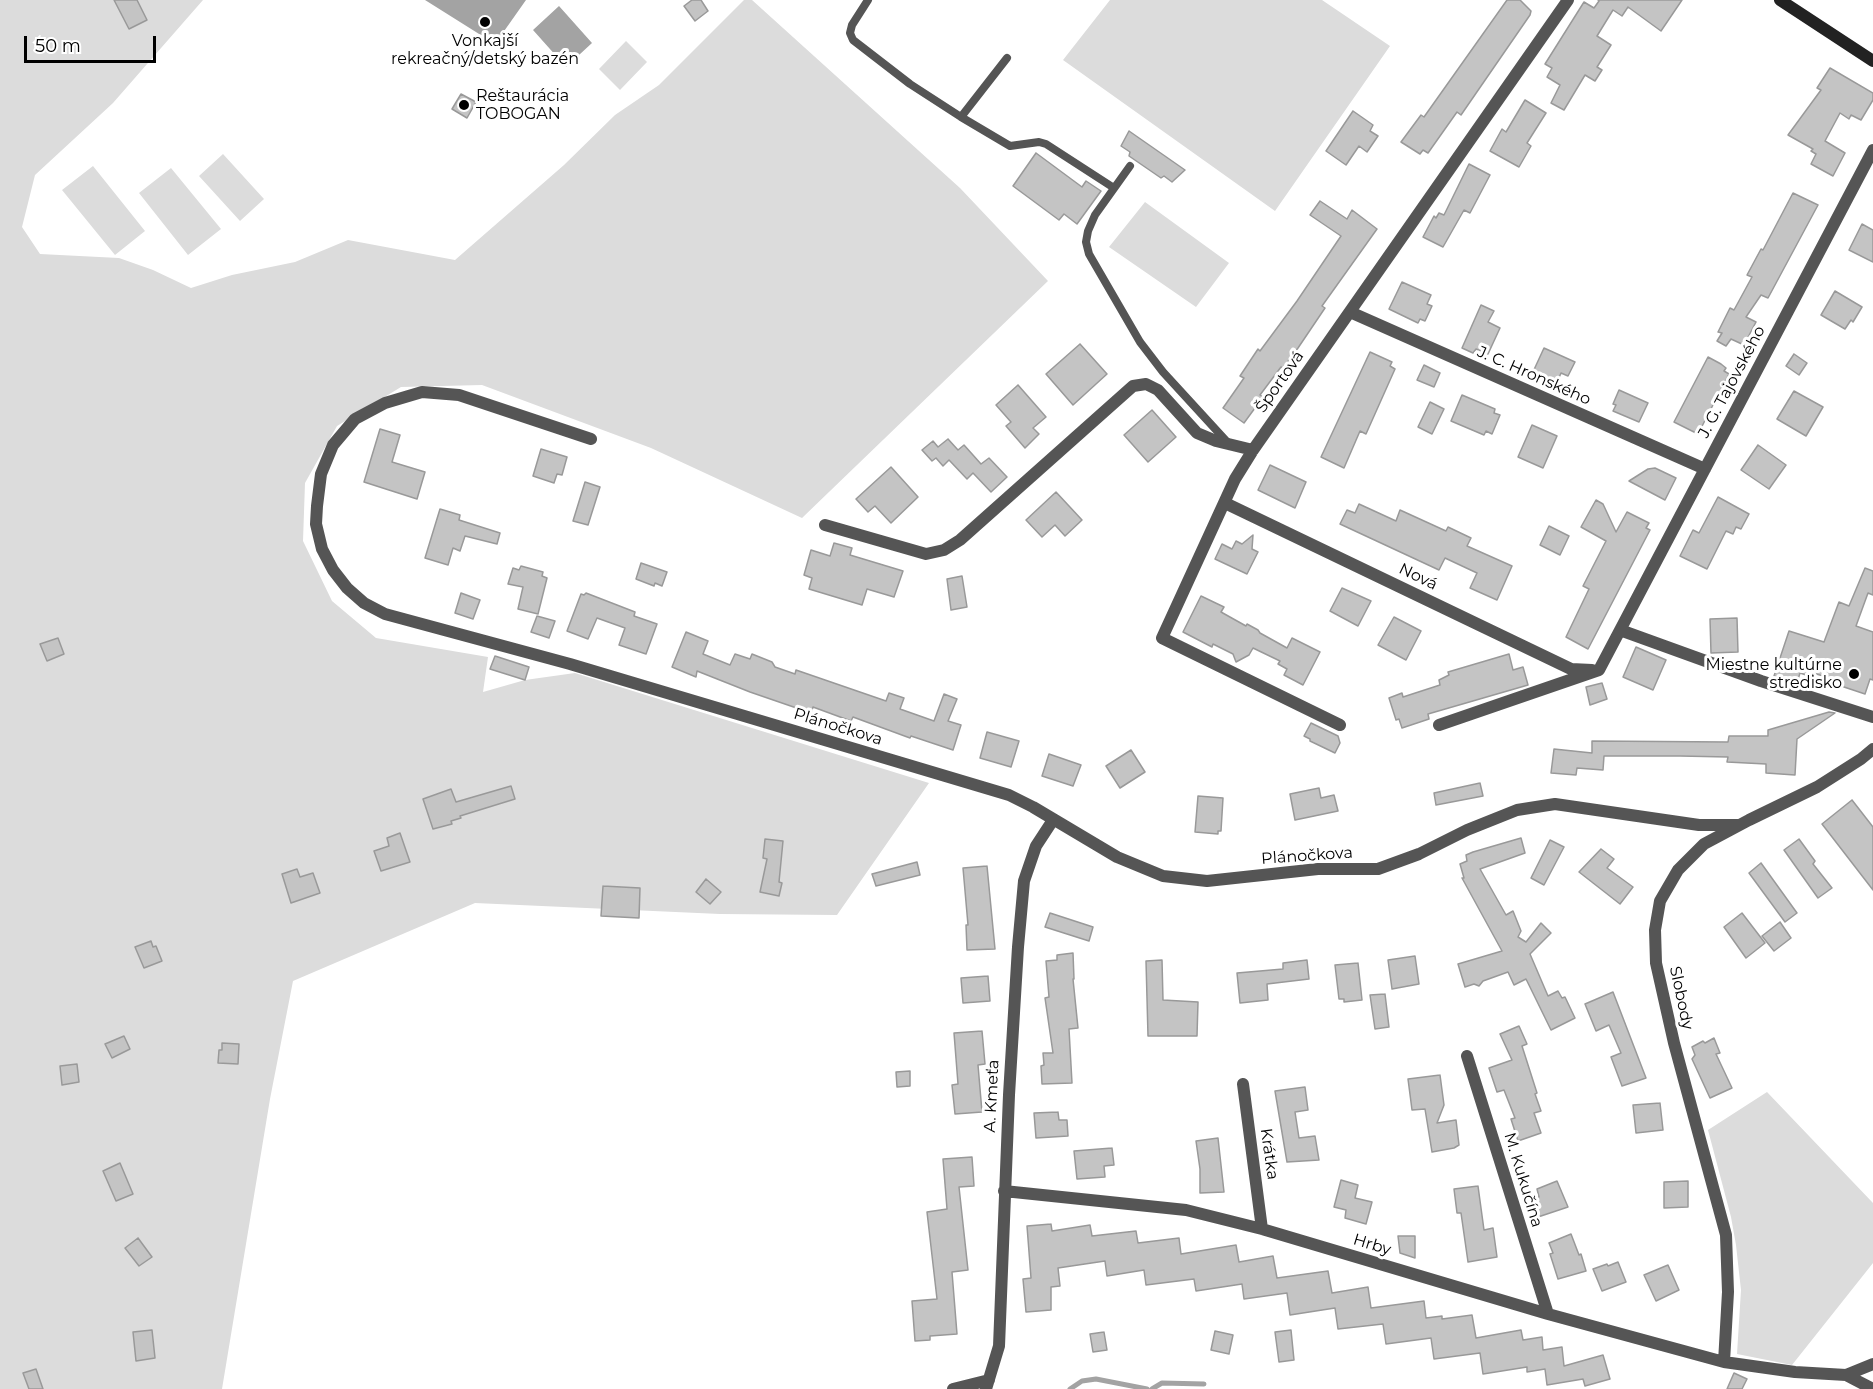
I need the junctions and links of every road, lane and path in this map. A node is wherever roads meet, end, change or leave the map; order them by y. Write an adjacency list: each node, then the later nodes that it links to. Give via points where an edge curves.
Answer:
1 (868, 0): 6 (lane, via 852,25 853,40)
2 (1568, 0): 10 (street, Športová)
3 (1780, 0): 5 (street)
4 (1007, 58): 6 (lane)
5 (1873, 62)
6 (961, 117): 9 (lane, via 1010,146 1046,144)
7 (1873, 150): 14 (street, J. G. Tajovského)
8 (1130, 166): 9 (lane)
9 (1114, 188): 12 (lane, via 1088,231 1089,254 1140,342)
10 (1350, 312): 13 (street, Športová); 14 (street, J. C. Hronského)
11 (591, 439): 23 (street, Plánočkova, via 459,395 422,392 385,403 356,419 333,445 321,474 317,506 316,524 322,549 347,588 385,614 591,670 1009,795)
12 (1229, 444): 13 (street); 16 (street, via 1197,433 1158,390 1146,384 1133,386 944,550 926,554)
13 (1253, 450): 15 (street, Športová)
14 (1705, 469): 17 (street, J. G. Tajovského)
15 (1225, 503): 18 (street, Nová, via 1571,669); 20 (street, Športová, via 1162,638)
16 (825, 525)
17 (1620, 630): 18 (street, J. G. Tajovského); 19 (street)
18 (1599, 670): 21 (street)
19 (1873, 717)
20 (1340, 725)
21 (1439, 725)
22 (1873, 749): 24 (street, Slobody, via 1817,787)
23 (1053, 820): 24 (street, Plánočkova, via 1117,857 1163,876 1207,881 1318,868 1378,869 1517,810 1555,804 1699,825); 27 (street, A. Kmeťa, via 1036,846 1024,881)
24 (1739, 825): 30 (street, Slobody, via 1704,844 1678,870 1660,901 1655,930 1656,963 1674,1043 1726,1235)
25 (1467, 1056): 29 (street, M. Kukučína)
26 (1243, 1084): 28 (street, Krátka)
27 (1004, 1191): 28 (street, Hrby, via 1186,1210); 33 (street, A. Kmeťa, via 999,1346)
28 (1262, 1229): 29 (street, Hrby)
29 (1548, 1314): 30 (street, Hrby)
30 (1724, 1362): 32 (street, Hrby)
31 (1873, 1364): 32 (street)
32 (1846, 1375): 35 (street)
33 (987, 1384): 34 (street)
34 (953, 1389)
35 (1873, 1389)

